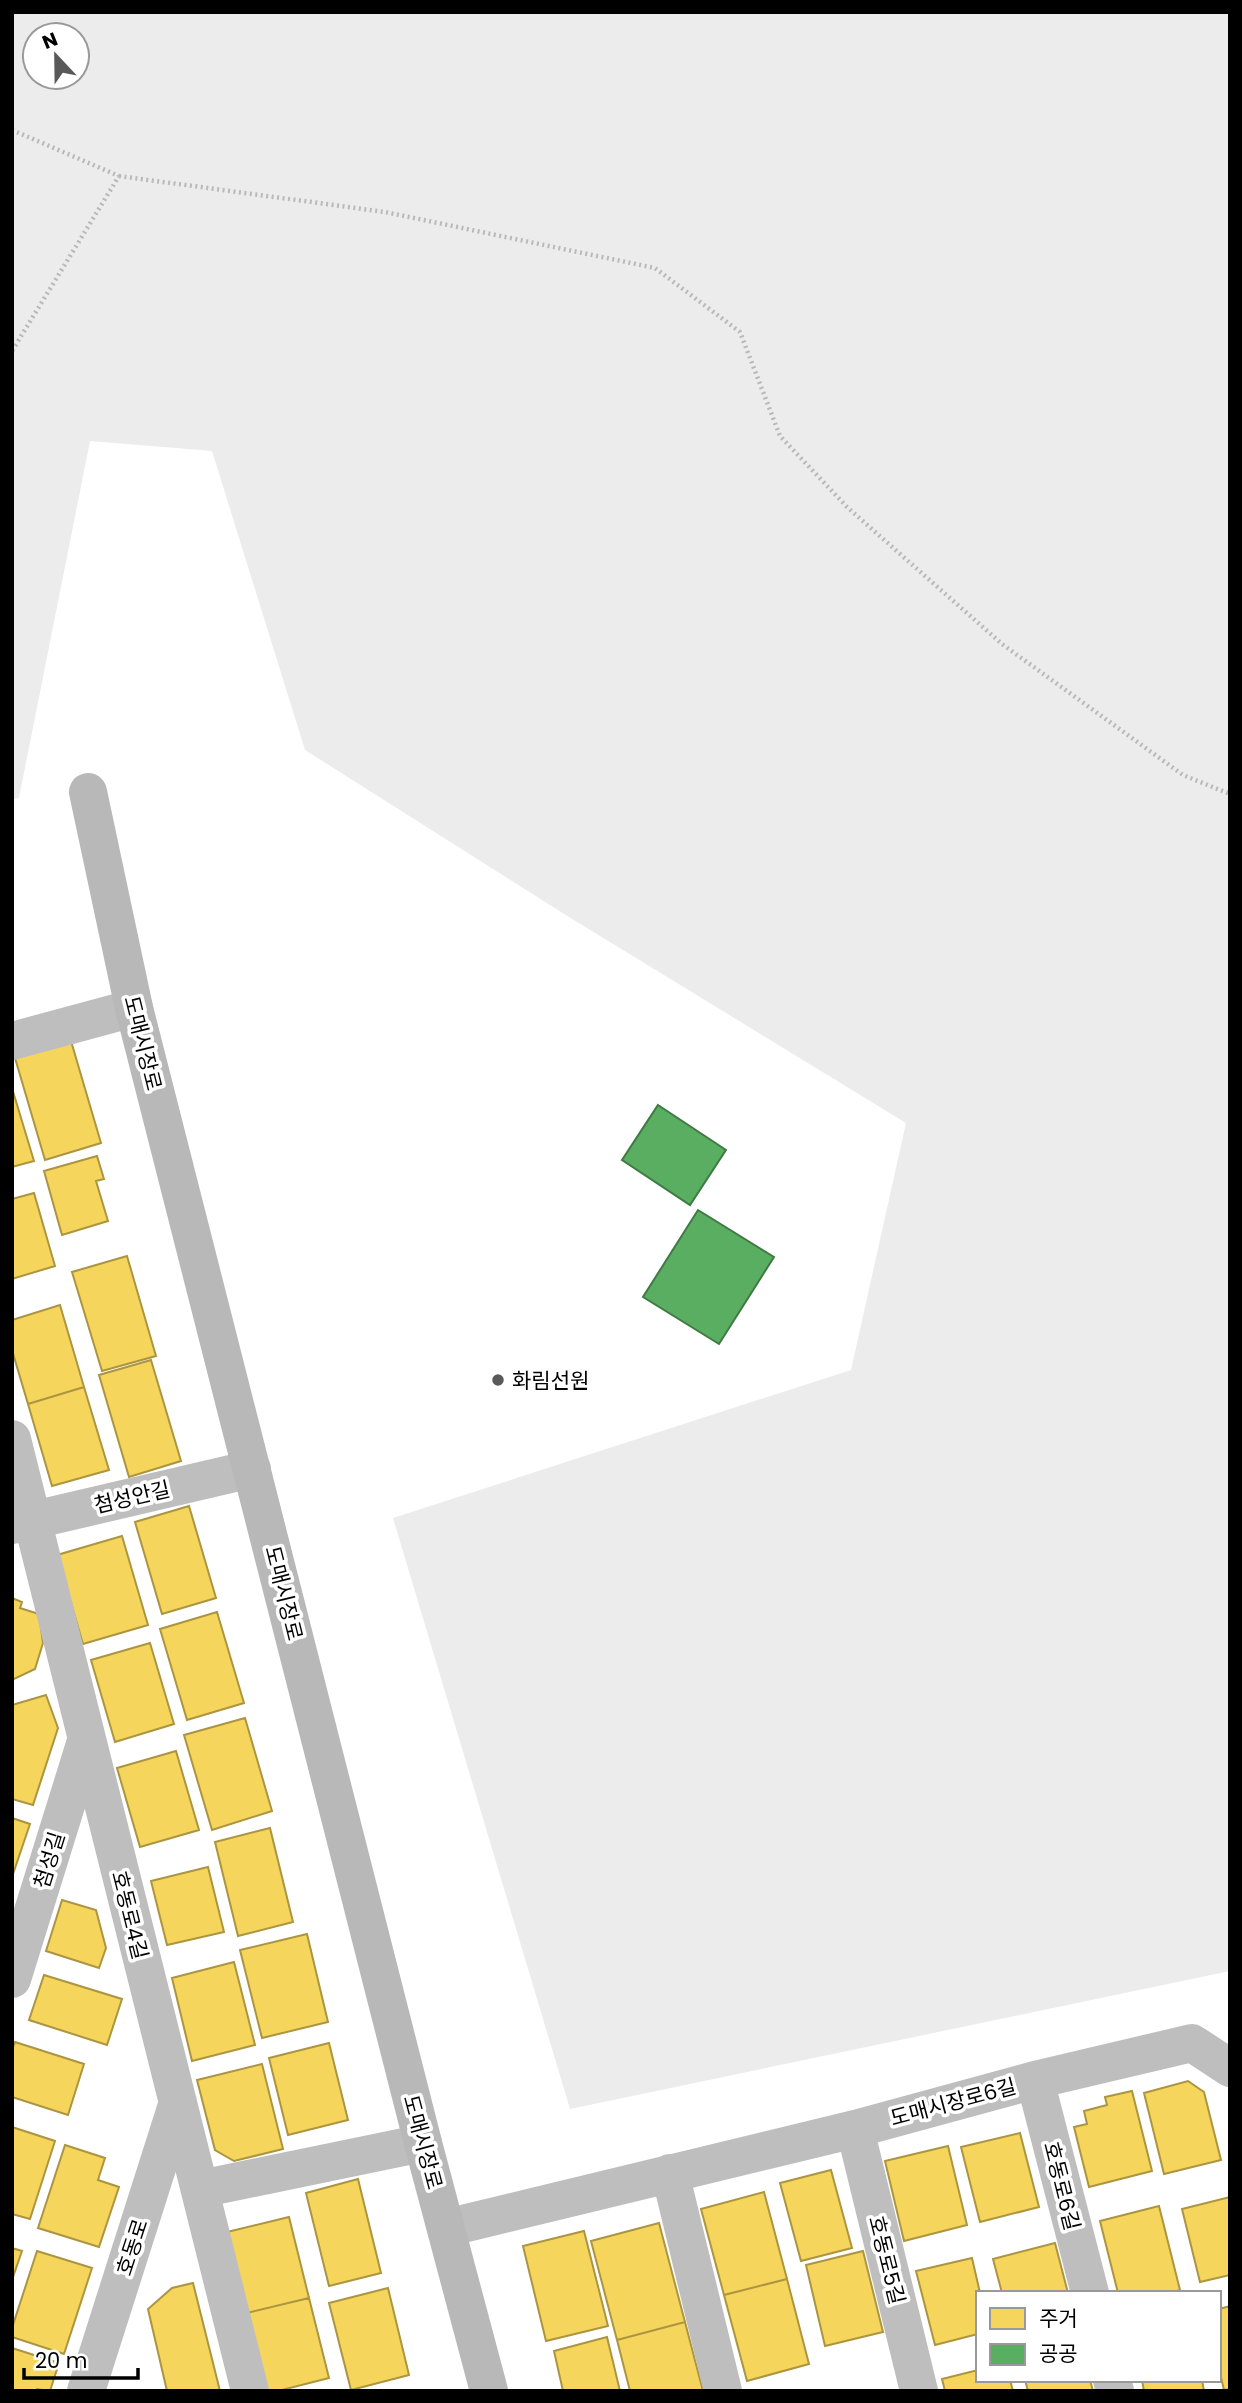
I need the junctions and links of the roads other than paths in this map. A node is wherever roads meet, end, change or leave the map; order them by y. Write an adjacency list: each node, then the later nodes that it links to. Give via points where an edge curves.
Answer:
1 (88, 792): 2 (street, 도매시장로)
2 (134, 1008): 3 (street); 5 (street, 도매시장로)
3 (12, 1041)
4 (12, 1439): 6 (street, 호동로4길)
5 (252, 1469): 6 (street, 첨성안길); 13 (street, 도매시장로)
6 (22, 1523): 7 (street, 호동로4길)
7 (86, 1741): 8 (street, 첨성길); 11 (street, 호동로4길)
8 (12, 1979)
9 (1230, 2068): 10 (street, 도매시장로6길, via 1192,2043)
10 (1035, 2080): 12 (street, 도매시장로6길); 17 (street, 호동로6길)
11 (178, 2102): 15 (street, 호동로4길); 18 (street, 호동로)
12 (855, 2129): 14 (street, 도매시장로6길); 22 (street, 호동로5길)
13 (423, 2143): 15 (street); 16 (street, 도매시장로)
14 (670, 2173): 16 (street, 도매시장로6길); 21 (street)
15 (200, 2189): 19 (street, 호동로4길)
16 (446, 2228): 20 (street, 도매시장로)
17 (1089, 2291)
18 (86, 2391)
19 (250, 2391)
20 (489, 2391)
21 (723, 2391)
22 (919, 2391)

